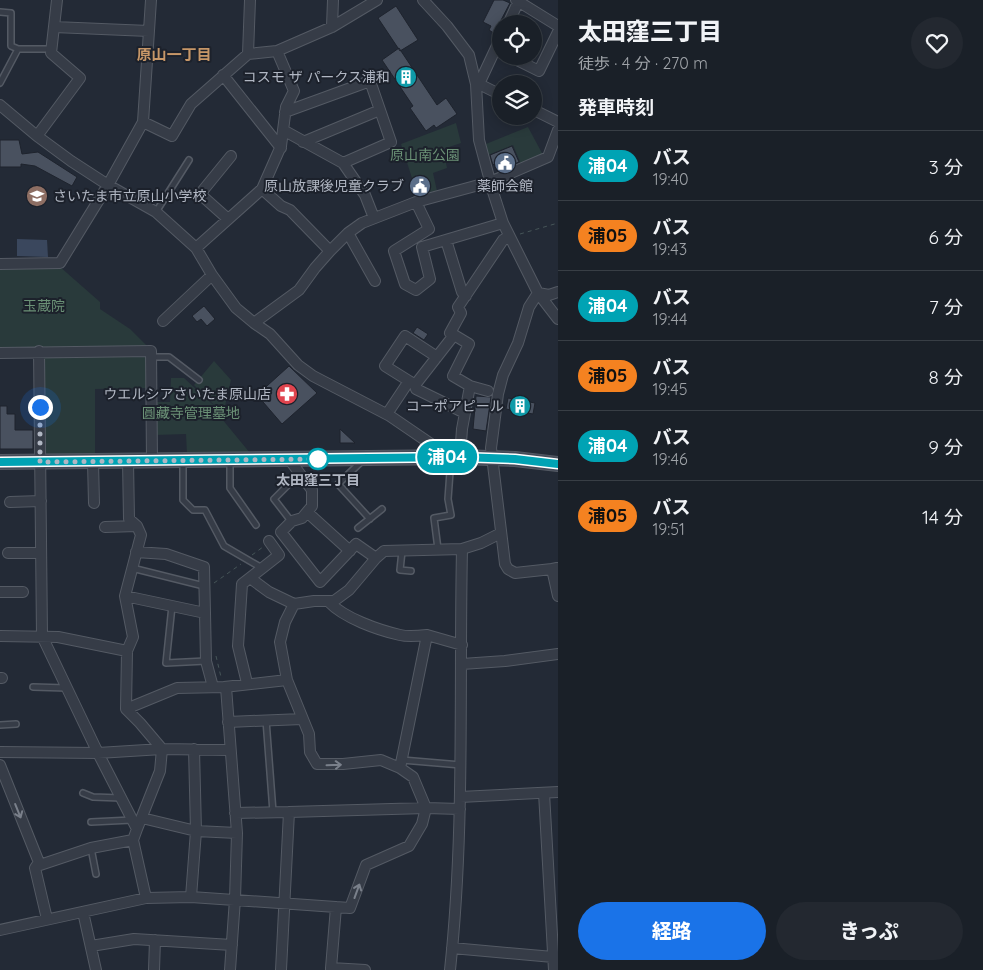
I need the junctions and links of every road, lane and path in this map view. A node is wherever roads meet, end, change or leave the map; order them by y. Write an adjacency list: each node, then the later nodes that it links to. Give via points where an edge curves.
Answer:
1 (57, 0): 11 (street)
2 (151, 0): 13 (street)
3 (250, 0): 18 (street)
4 (333, 0): 12 (street)
5 (376, 0): 12 (street)
6 (423, 0): 25 (street, via 469,54)
7 (518, 1): 9 (street); 10 (street)
8 (0, 12): 15 (lane, via 11,13 10,46)
9 (512, 15)
10 (558, 26)
11 (54, 27): 13 (street); 16 (street)
12 (332, 27): 17 (street)
13 (149, 31): 31 (street)
14 (558, 32): 22 (street)
15 (18, 48): 16 (lane); 24 (lane)
16 (51, 49): 35 (street, via 51,53 80,78)
17 (277, 51): 18 (street); 29 (street, via 294,91)
18 (248, 54): 23 (street)
19 (492, 61): 25 (street)
20 (527, 65): 21 (street, via 539,71)
21 (542, 65)
22 (542, 65)
23 (223, 75): 31 (street, via 191,104 172,136); 37 (street)
24 (0, 83)
25 (478, 84): 26 (street); 41 (street, via 480,140)
26 (492, 91)
27 (0, 105): 35 (street)
28 (380, 110): 29 (street, via 370,80); 36 (street); 40 (street, via 391,142)
29 (285, 112): 33 (street)
30 (542, 114): 32 (street)
31 (143, 122): 42 (street)
32 (558, 122)
33 (283, 130): 36 (street); 37 (street)
34 (558, 130): 41 (street, via 548,156)
35 (37, 136): 42 (street)
36 (304, 142): 40 (street)
37 (281, 148): 43 (street)
38 (231, 156): 47 (street, via 200,194)
39 (189, 160): 45 (lane)
40 (343, 163): 46 (street, via 366,195)
41 (490, 182): 44 (street); 48 (street)
42 (108, 185): 45 (street); 55 (street, via 60,263)
43 (262, 189): 47 (street); 54 (street, via 290,210)
44 (416, 202): 46 (street); 52 (street, via 429,228 394,251 405,284 416,290 430,279 422,247)
45 (156, 212): 53 (street)
46 (374, 218): 50 (street)
47 (228, 219): 53 (street)
48 (503, 223): 51 (street); 52 (street)
49 (558, 223): 51 (path)
50 (348, 232): 54 (street); 57 (street)
51 (509, 236): 59 (street); 60 (street, via 503,240)
52 (446, 240): 60 (street)
53 (196, 248): 56 (street)
54 (330, 251): 63 (street, via 299,290)
55 (0, 264)
56 (212, 275): 62 (street); 63 (street, via 236,308)
57 (375, 281)
58 (558, 292): 59 (street, via 549,295)
59 (538, 293): 61 (street); 77 (street, via 529,307 501,384)
60 (466, 296): 64 (street, via 458,308 461,312 450,333)
61 (558, 319)
62 (163, 321)
63 (254, 323): 74 (street, via 270,334 298,365 313,376)
64 (453, 336): 68 (street); 71 (street, via 469,344 453,376)
65 (40, 351): 66 (street); 67 (street, via 151,352); 84 (street)
66 (0, 352)
67 (151, 357): 69 (lane, via 169,357); 82 (street)
68 (436, 357): 70 (street); 70 (street, via 405,336 385,366)
69 (199, 380)
70 (412, 383): 73 (street, via 416,390); 74 (street)
71 (470, 386): 72 (street); 73 (street)
72 (488, 391)
73 (464, 413): 75 (street)
74 (387, 414): 75 (street)
75 (454, 457): 76 (street); 77 (street); 102 (lane, via 448,499 451,516 434,518)
76 (365, 458): 78 (street); 93 (lane, via 338,484)
77 (491, 458): 86 (street); 99 (street)
78 (289, 459): 80 (street); 87 (street)
79 (183, 460): 80 (street); 82 (street); 109 (lane, via 183,500 193,510 205,510 224,546)
80 (230, 460): 95 (lane, via 230,488)
81 (128, 461): 82 (street); 85 (street); 96 (street, via 129,519)
82 (152, 461)
83 (0, 462): 84 (street)
84 (40, 462): 85 (street); 88 (street)
85 (93, 462): 90 (street)
86 (558, 464)
87 (300, 473): 92 (street, via 312,490 312,506); 94 (lane, via 274,499)
88 (41, 501): 89 (street); 107 (street)
89 (10, 502)
90 (94, 502)
91 (382, 509): 93 (lane)
92 (307, 512): 94 (street, via 302,518); 103 (street)
93 (370, 519): 98 (lane)
94 (292, 521): 103 (street, via 281,532 320,582)
95 (256, 525)
96 (137, 526): 97 (street); 105 (street, via 141,535)
97 (105, 527)
98 (358, 528)
99 (501, 533): 101 (street); 111 (street, via 508,569 515,573)
100 (269, 541): 109 (path); 112 (street, via 279,555)
101 (462, 549): 102 (street); 127 (street)
102 (438, 550): 104 (street)
103 (350, 551): 108 (street, via 356,544)
104 (402, 551): 108 (street, via 384,551); 113 (lane, via 400,570)
105 (136, 552): 110 (street); 115 (street, via 166,554 204,567)
106 (8, 553): 107 (street)
107 (41, 553): 126 (street)
108 (376, 558): 120 (street, via 349,590)
109 (247, 560): 112 (lane); 115 (path)
110 (132, 568): 115 (lane); 118 (street)
111 (555, 568): 119 (street)
112 (262, 569): 114 (street)
113 (411, 571)
114 (250, 578): 121 (street); 134 (street, via 242,584 238,646)
115 (209, 585): 123 (street)
116 (0, 592): 117 (street)
117 (23, 592)
118 (125, 596): 122 (street); 128 (street, via 133,637)
119 (558, 596)
120 (329, 602): 121 (street); 124 (street, via 361,622 401,636)
121 (294, 604): 133 (street, via 280,642)
122 (172, 606): 123 (street); 131 (lane, via 166,663)
123 (205, 613): 131 (street)
124 (427, 635): 127 (street); 149 (street)
125 (0, 636): 126 (street)
126 (42, 636): 128 (street); 137 (street)
127 (462, 645): 132 (street)
128 (127, 652): 138 (street)
129 (214, 652): 135 (path)
130 (558, 654): 132 (street)
131 (206, 661): 135 (street)
132 (462, 664): 150 (street)
133 (286, 680): 134 (street); 139 (street)
134 (247, 684): 135 (street)
135 (221, 687): 138 (street, via 177,688); 141 (street)
136 (33, 688): 137 (lane)
137 (67, 688): 148 (street)
138 (126, 709): 144 (street)
139 (302, 719): 140 (street); 149 (street, one-way to 149, via 309,734 310,752 317,764 382,760)
140 (266, 720): 141 (street); 159 (lane)
141 (228, 722): 146 (street)
142 (16, 724): 143 (lane)
143 (0, 725)
144 (162, 749): 145 (street); 148 (street); 163 (street, via 160,771)
145 (194, 749): 146 (street); 164 (street)
146 (230, 750): 161 (street)
147 (0, 752): 148 (street)
148 (98, 752): 156 (street)
149 (401, 764): 150 (lane); 157 (street, via 414,777)
150 (461, 765): 155 (street)
151 (0, 766): 168 (street, one-way to 168)
152 (558, 792): 154 (street)
153 (83, 793): 156 (lane, via 92,797)
154 (544, 793): 155 (street); 169 (street)
155 (460, 796): 158 (street)
156 (122, 798): 163 (street)
157 (426, 808): 158 (street); 160 (street); 176 (street, one-way to 157, via 350,908 366,865 409,846 422,824)
158 (460, 809): 183 (street)
159 (273, 812): 160 (street); 161 (street)
160 (289, 812): 175 (street)
161 (235, 813): 165 (street)
162 (91, 822): 163 (lane)
163 (137, 822): 164 (street); 166 (street)
164 (196, 831): 165 (street); 172 (street)
165 (237, 833): 174 (street)
166 (133, 840): 167 (street); 173 (street)
167 (91, 848): 168 (street); 170 (lane)
168 (37, 865): 171 (street); 178 (street)
169 (553, 871): 184 (street)
170 (96, 874)
171 (27, 877)
172 (191, 897): 173 (street); 174 (street)
173 (146, 898): 177 (street)
174 (235, 899): 175 (street); 181 (street)
175 (285, 903): 176 (street); 189 (street)
176 (336, 907): 185 (street)
177 (83, 912): 178 (street); 182 (street)
178 (47, 919): 179 (street)
179 (1, 927)
180 (155, 940): 181 (street); 182 (street, via 134,939); 187 (street)
181 (232, 945): 188 (street)
182 (91, 946): 186 (street)
183 (452, 948): 184 (street); 191 (street)
184 (553, 956): 192 (street)
185 (331, 969): 190 (street)
186 (96, 970)
187 (154, 970)
188 (230, 970)
189 (281, 970)
190 (365, 970)
191 (450, 970)
192 (554, 970)

